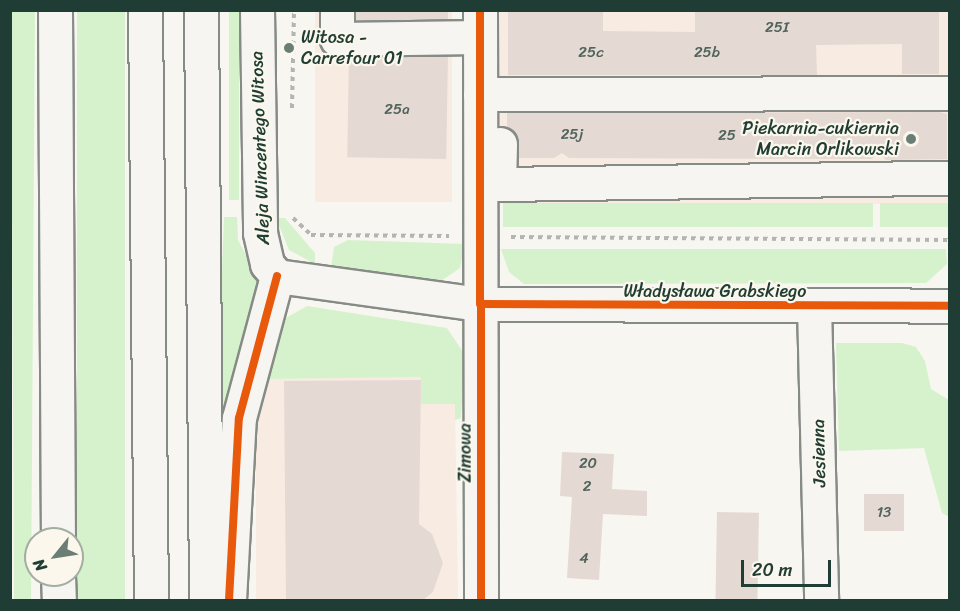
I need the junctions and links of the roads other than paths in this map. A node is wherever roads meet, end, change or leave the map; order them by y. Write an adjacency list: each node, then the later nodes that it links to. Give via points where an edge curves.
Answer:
1 (55, 10): 15 (street)
2 (145, 10): 16 (street)
3 (201, 10): 17 (street)
4 (257, 10): 11 (street, Aleja Wincentego Witosa, via 260,233 267,264)
5 (337, 10): 6 (street, via 337,39)
6 (480, 24): 8 (street, Zimowa)
7 (950, 93): 8 (street)
8 (480, 94): 12 (street, Zimowa)
9 (500, 121): 10 (street, via 499,184)
10 (950, 178)
11 (277, 276): 12 (street, Władysława Grabskiego); 18 (street, via 239,418)
12 (480, 304): 13 (street, Władysława Grabskiego); 19 (street, Zimowa)
13 (814, 306): 14 (street, Władysława Grabskiego); 20 (street, Jesienna)
14 (950, 306)
15 (58, 527)
16 (152, 600)
17 (206, 600)
18 (229, 600)
19 (481, 600)
20 (821, 600)

